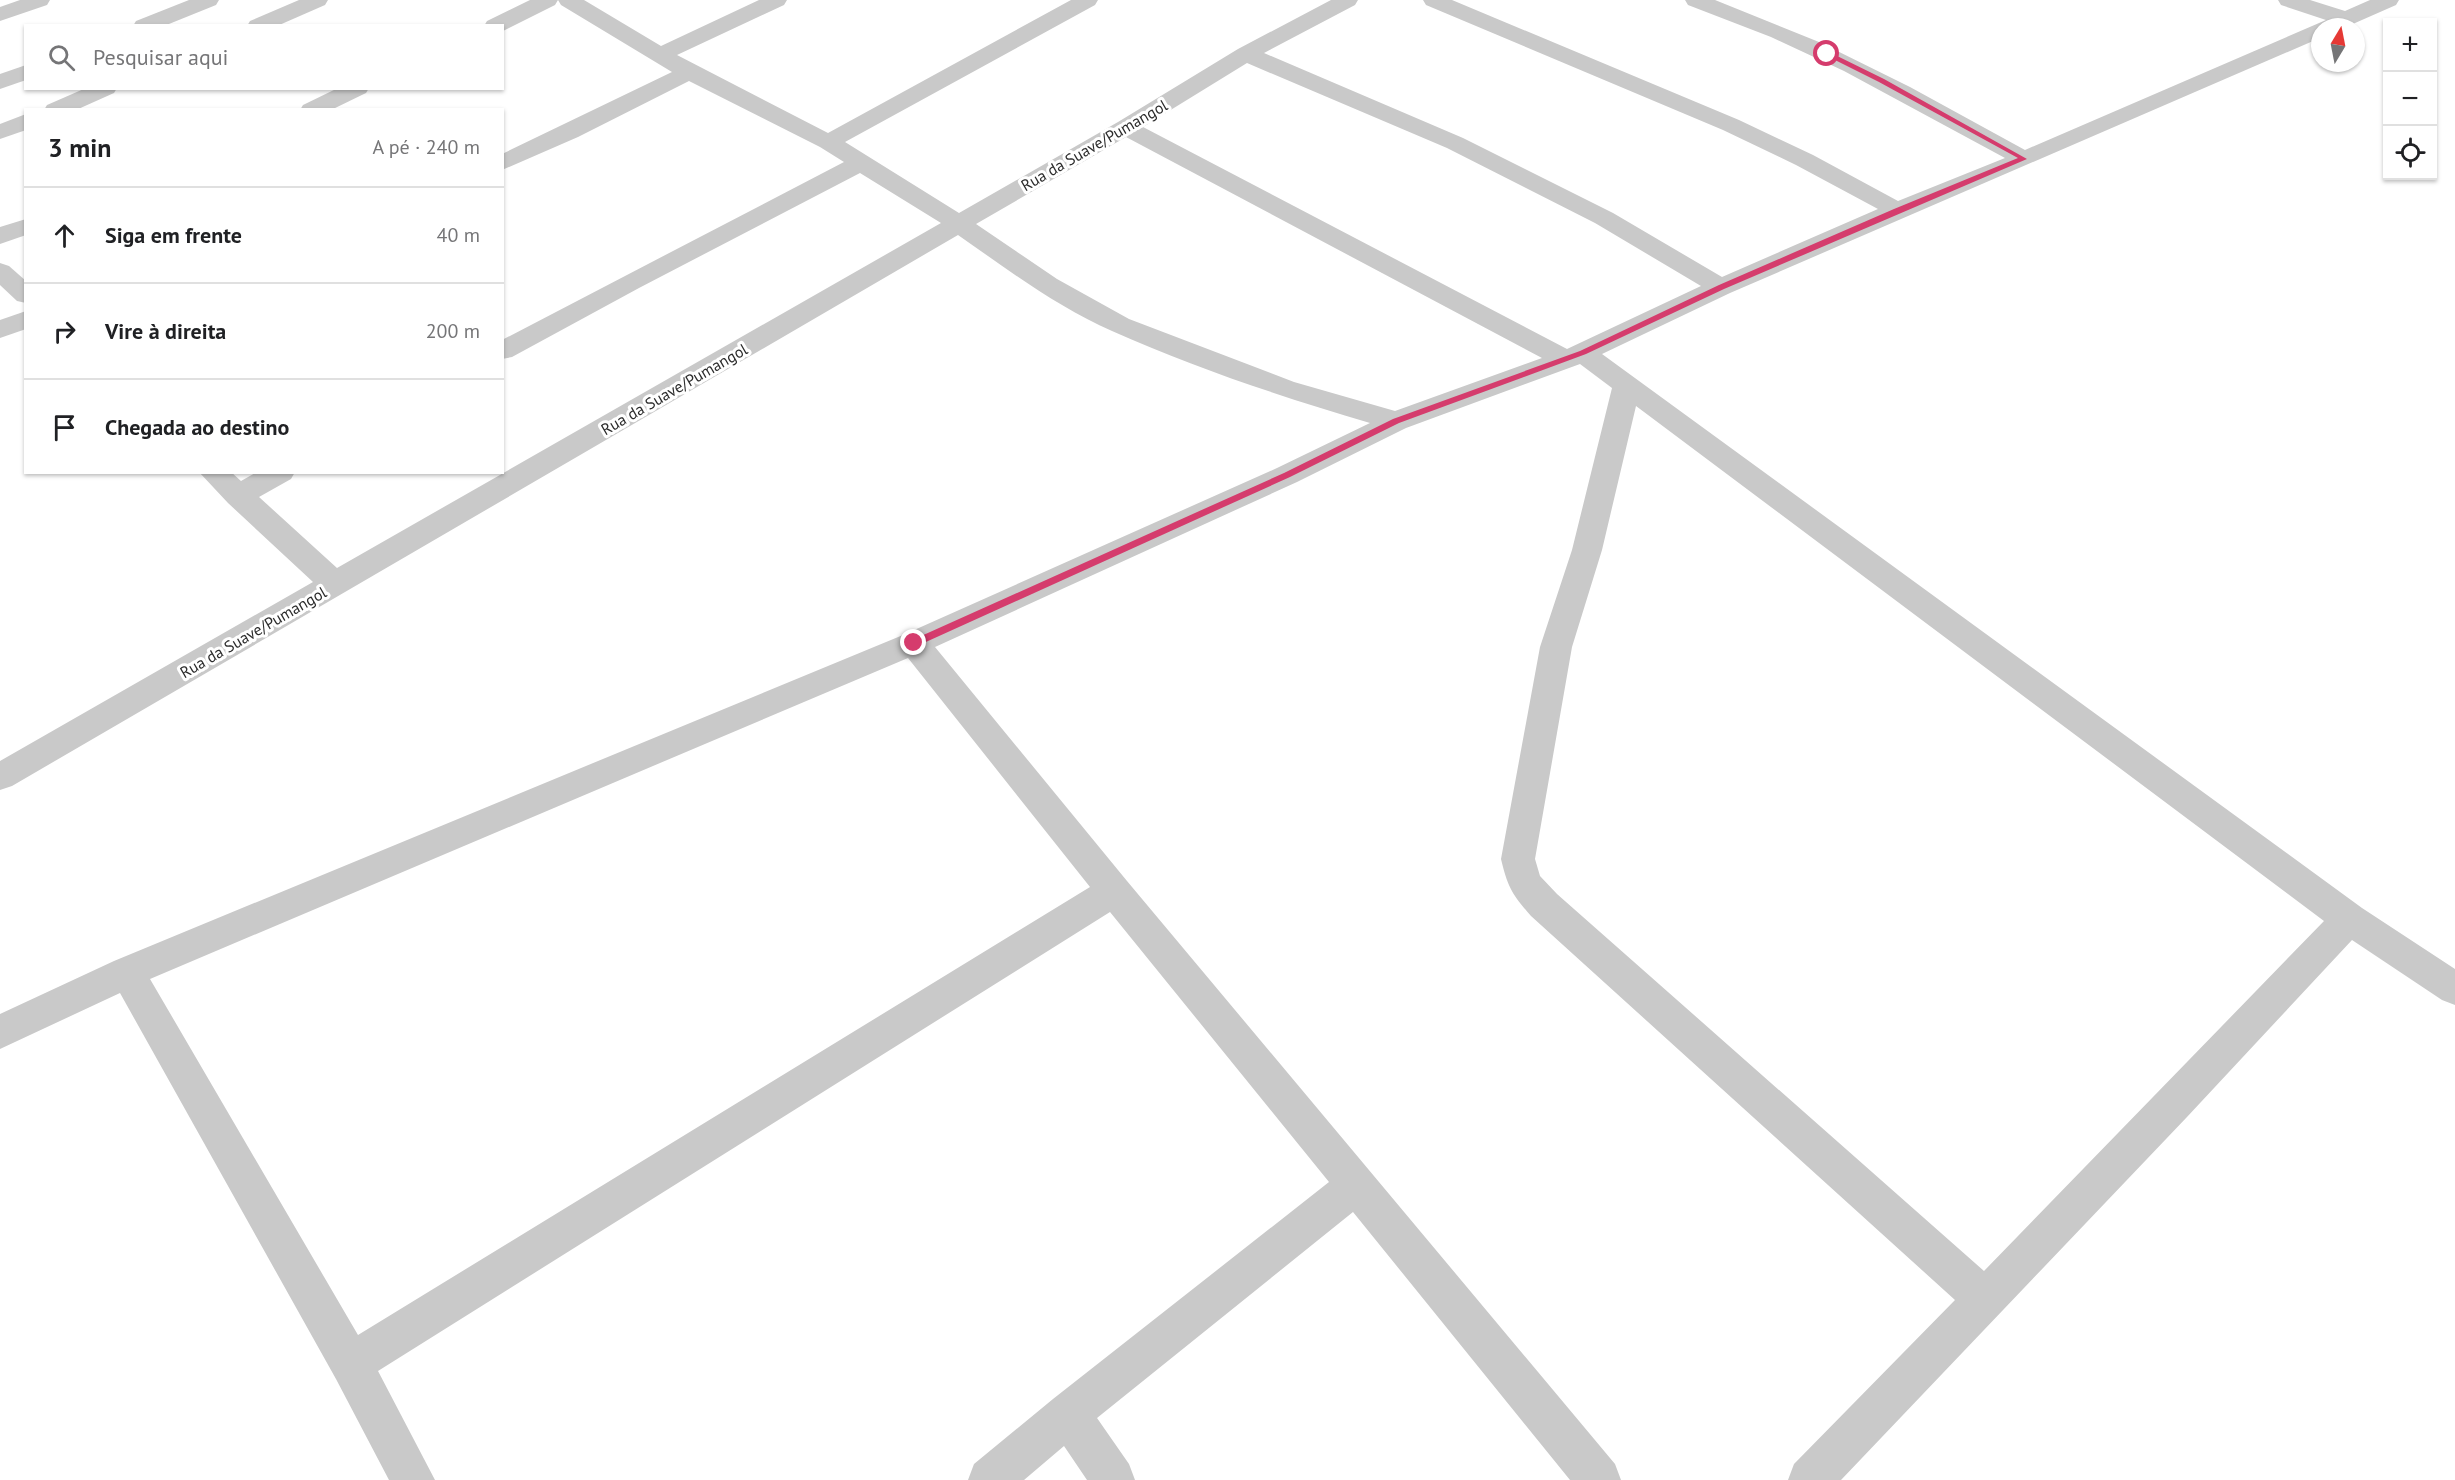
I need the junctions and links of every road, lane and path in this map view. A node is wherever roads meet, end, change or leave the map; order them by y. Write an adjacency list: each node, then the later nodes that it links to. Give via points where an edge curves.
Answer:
1 (39, 0): 13 (street)
2 (208, 0): 16 (street)
3 (317, 0): 17 (street)
4 (547, 0): 18 (street)
5 (569, 0): 21 (street)
6 (776, 0): 21 (street)
7 (1087, 0): 32 (street)
8 (1347, 0): 20 (street, Rua da Suave/Pumangol)
9 (1434, 0): 36 (street, via 1708,115)
10 (1696, 0): 33 (street, via 1827,54)
11 (2289, 0): 14 (street)
12 (2388, 0): 15 (street)
13 (0, 15)
14 (2327, 18)
15 (2348, 18)
16 (149, 24)
17 (263, 24)
18 (499, 24)
19 (2311, 34): 33 (street)
20 (1246, 54): 30 (street, Rua da Suave/Pumangol); 41 (street, via 1455,143 1604,218)
21 (659, 55): 22 (street)
22 (689, 72): 32 (street); 34 (street)
23 (24, 73): 24 (street)
24 (0, 82)
25 (101, 90): 27 (street)
26 (354, 90): 28 (street)
27 (60, 108)
28 (315, 108)
29 (24, 123): 31 (street)
30 (1126, 127): 37 (street, Rua da Suave/Pumangol); 46 (street)
31 (0, 132)
32 (828, 142): 35 (street)
33 (2024, 159): 36 (street)
34 (504, 162)
35 (861, 163): 37 (street); 45 (street)
36 (1897, 210): 41 (street)
37 (959, 224): 48 (street, via 1048,285 1120,325 1284,388); 52 (street, Rua da Suave/Pumangol)
38 (24, 227): 39 (street)
39 (0, 236)
40 (0, 271): 42 (street)
41 (1721, 287): 46 (street)
42 (24, 293)
43 (24, 320): 44 (street)
44 (0, 330)
45 (504, 350)
46 (1573, 356): 47 (street); 48 (street)
47 (1628, 385): 56 (street); 61 (street, via 1587,550 1556,647 1518,859 1524,883)
48 (1396, 421): 53 (street, via 1287,475)
49 (215, 474): 51 (street)
50 (277, 474): 51 (street)
51 (238, 496): 52 (street)
52 (336, 585): 54 (street, Rua da Suave/Pumangol)
53 (914, 643): 55 (street); 57 (street)
54 (0, 777)
55 (1114, 891): 60 (street); 62 (street)
56 (2349, 919): 58 (street); 61 (street)
57 (127, 972): 59 (street); 62 (street)
58 (2455, 989)
59 (0, 1032)
60 (1357, 1184): 63 (street); 67 (street)
61 (1985, 1299): 68 (street)
62 (351, 1364): 64 (street)
63 (1068, 1414): 65 (street); 66 (street)
64 (413, 1480)
65 (990, 1480)
66 (1113, 1480)
67 (1599, 1480)
68 (1810, 1480)

